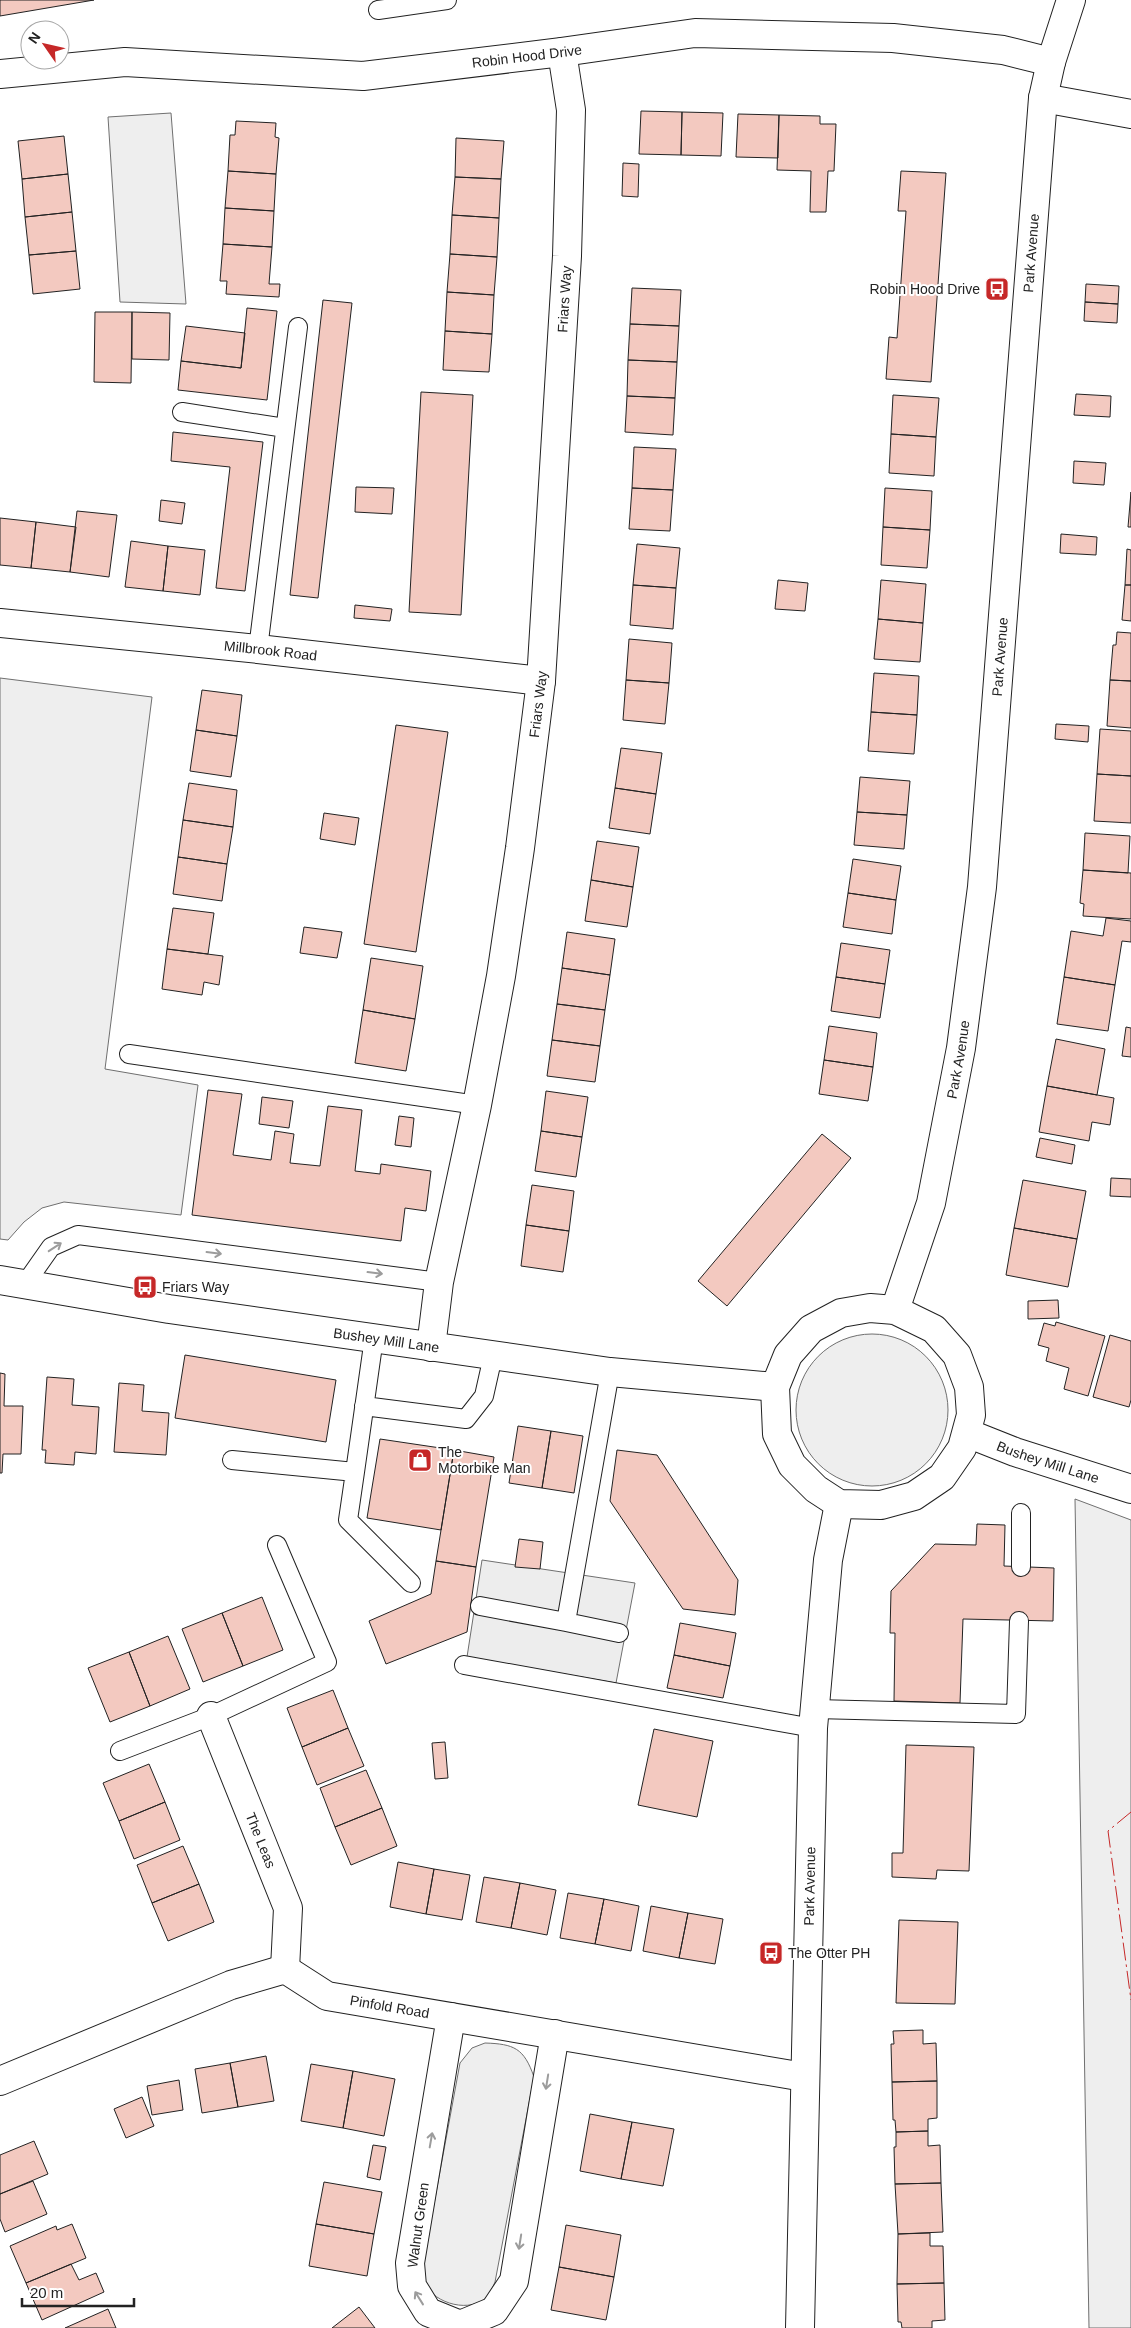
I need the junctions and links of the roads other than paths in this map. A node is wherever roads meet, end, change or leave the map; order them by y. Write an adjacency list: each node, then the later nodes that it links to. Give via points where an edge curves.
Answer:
1 (447, 0): 3 (lane)
2 (1071, 0): 5 (street, Park Avenue)
3 (378, 10)
4 (562, 52): 5 (street, Robin Hood Drive, via 695,33 893,38 1003,50); 6 (street, Robin Hood Drive, via 363,76 125,62); 14 (street, Friars Way, via 571,110 566,256)
5 (1052, 62): 7 (street, Park Avenue)
6 (0, 74)
7 (1043, 98): 8 (street); 19 (street, Park Avenue, via 981,896 961,1048 931,1203)
8 (1131, 114)
9 (298, 327): 11 (lane)
10 (182, 412): 11 (lane)
11 (285, 428): 13 (lane)
12 (0, 623): 13 (street, Millbrook Road)
13 (258, 649): 14 (street, Millbrook Road)
14 (541, 681): 16 (street, Friars Way, via 513,894)
15 (129, 1054): 16 (lane)
16 (477, 1105): 18 (street, Friars Way)
17 (13, 1282): 18 (lane, one-way to 18, via 51,1247 78,1235); 20 (street, Bushey Mill Lane, via 169,1309)
18 (439, 1282): 21 (street, Friars Way)
19 (895, 1310): 24 (street, via 870,1308 841,1313 811,1329 788,1355); 26 (street, via 934,1329 957,1354 970,1387 971,1415)
20 (374, 1338): 21 (street, Bushey Mill Lane); 25 (lane)
21 (431, 1347): 22 (street, Bushey Mill Lane)
22 (493, 1356): 23 (street, Bushey Mill Lane); 25 (lane, via 484,1396 466,1419)
23 (610, 1372): 24 (street, Bushey Mill Lane); 37 (lane)
24 (775, 1387): 30 (street, via 777,1434 792,1465 816,1489)
25 (364, 1406): 28 (lane)
26 (967, 1433): 29 (street, Bushey Mill Lane); 30 (street, via 962,1448 942,1477 914,1496 881,1505)
27 (232, 1460): 28 (lane)
28 (355, 1472): 34 (lane, via 348,1520)
29 (1131, 1489)
30 (839, 1504): 41 (street, Park Avenue, via 828,1560)
31 (1021, 1513): 33 (lane)
32 (277, 1545): 40 (lane, via 328,1662)
33 (1020, 1567)
34 (411, 1583)
35 (480, 1606): 37 (lane)
36 (1019, 1621): 41 (lane, via 1016,1714)
37 (566, 1622): 38 (lane)
38 (619, 1633)
39 (464, 1665): 41 (lane)
40 (211, 1716): 42 (lane); 43 (street, The Leas, via 288,1908)
41 (814, 1718): 46 (street, Park Avenue)
42 (120, 1751)
43 (285, 1969): 44 (street, Pinfold Road, via 327,1996); 47 (street, via 231,1985)
44 (451, 2018): 45 (street, Pinfold Road); 48 (street, Walnut Green, one-way to 44, via 428,2312 412,2286 410,2263)
45 (555, 2034): 46 (street, Pinfold Road); 48 (street, Walnut Green, one-way to 48, via 514,2281 494,2311)
46 (804, 2077): 49 (street, Park Avenue)
47 (0, 2081)
48 (459, 2326)
49 (800, 2328)

